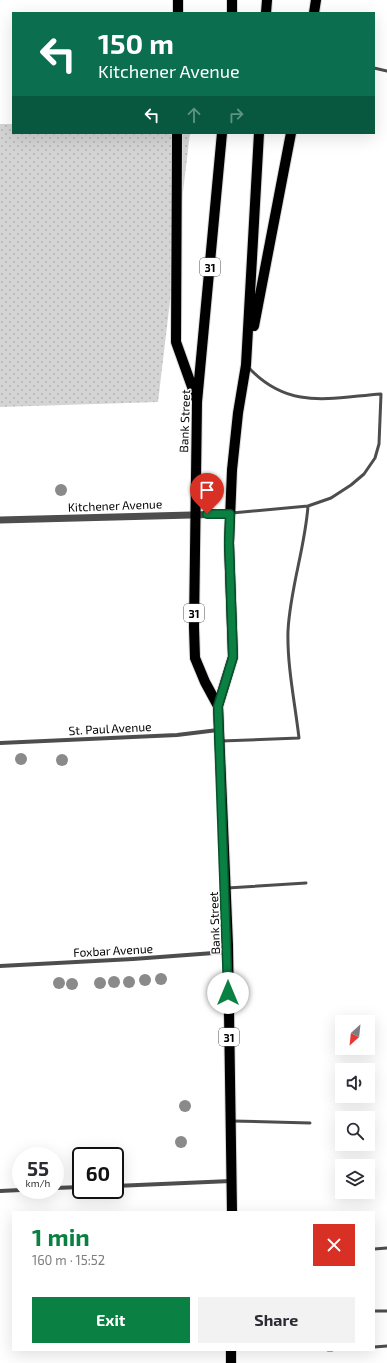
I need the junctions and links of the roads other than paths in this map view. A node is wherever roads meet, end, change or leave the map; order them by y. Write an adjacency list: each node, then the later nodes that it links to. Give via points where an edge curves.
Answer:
1 (178, 0): 5 (main road)
2 (232, 0): 6 (main road)
3 (267, 0): 7 (main road)
4 (316, 0): 8 (main road)
5 (178, 12)
6 (232, 12)
7 (266, 12)
8 (314, 12)
9 (375, 68): 10 (lane)
10 (387, 71)
11 (177, 134): 18 (main road, via 176,342)
12 (222, 134): 18 (main road, Bank Street / 31)
13 (259, 134): 15 (main road, Bank Street / 31)
14 (291, 134): 15 (main road)
15 (246, 365): 17 (lane, via 260,380 279,392 294,397 311,399); 21 (main road, Bank Street / 31, via 235,442)
16 (387, 393): 17 (lane)
17 (381, 394): 19 (lane, via 379,444 372,465 351,485 331,498)
18 (197, 402): 20 (main road, Bank Street / 31)
19 (308, 506): 21 (lane); 25 (lane, via 307,527 288,631 300,738)
20 (195, 514): 21 (street, Kitchener Avenue); 22 (street, Kitchener Avenue); 23 (main road, Bank Street / 31, via 195,658 204,682)
21 (230, 514): 23 (main road, Bank Street / 31, via 233,657)
22 (0, 520)
23 (218, 706): 24 (main road, Bank Street / 31)
24 (220, 730): 25 (main road, Bank Street / 31); 26 (street, St. Paul Avenue, via 177,735)
25 (221, 741): 28 (main road, Bank Street / 31)
26 (0, 743)
27 (306, 883): 28 (lane)
28 (226, 888): 29 (main road, Bank Street / 31)
29 (228, 952): 30 (street, Foxbar Avenue); 31 (main road, Bank Street / 31)
30 (0, 966)
31 (230, 1121): 32 (lane); 33 (main road, Bank Street / 31)
32 (310, 1123)
33 (232, 1181): 34 (street); 37 (main road, Bank Street / 31)
34 (124, 1186)
35 (12, 1190): 36 (street)
36 (0, 1191)
37 (232, 1211)
38 (387, 1248): 39 (lane)
39 (375, 1249)
40 (387, 1310): 41 (lane)
41 (375, 1311)
42 (387, 1346): 43 (lane)
43 (375, 1347)
44 (232, 1351): 45 (main road)
45 (232, 1363)

